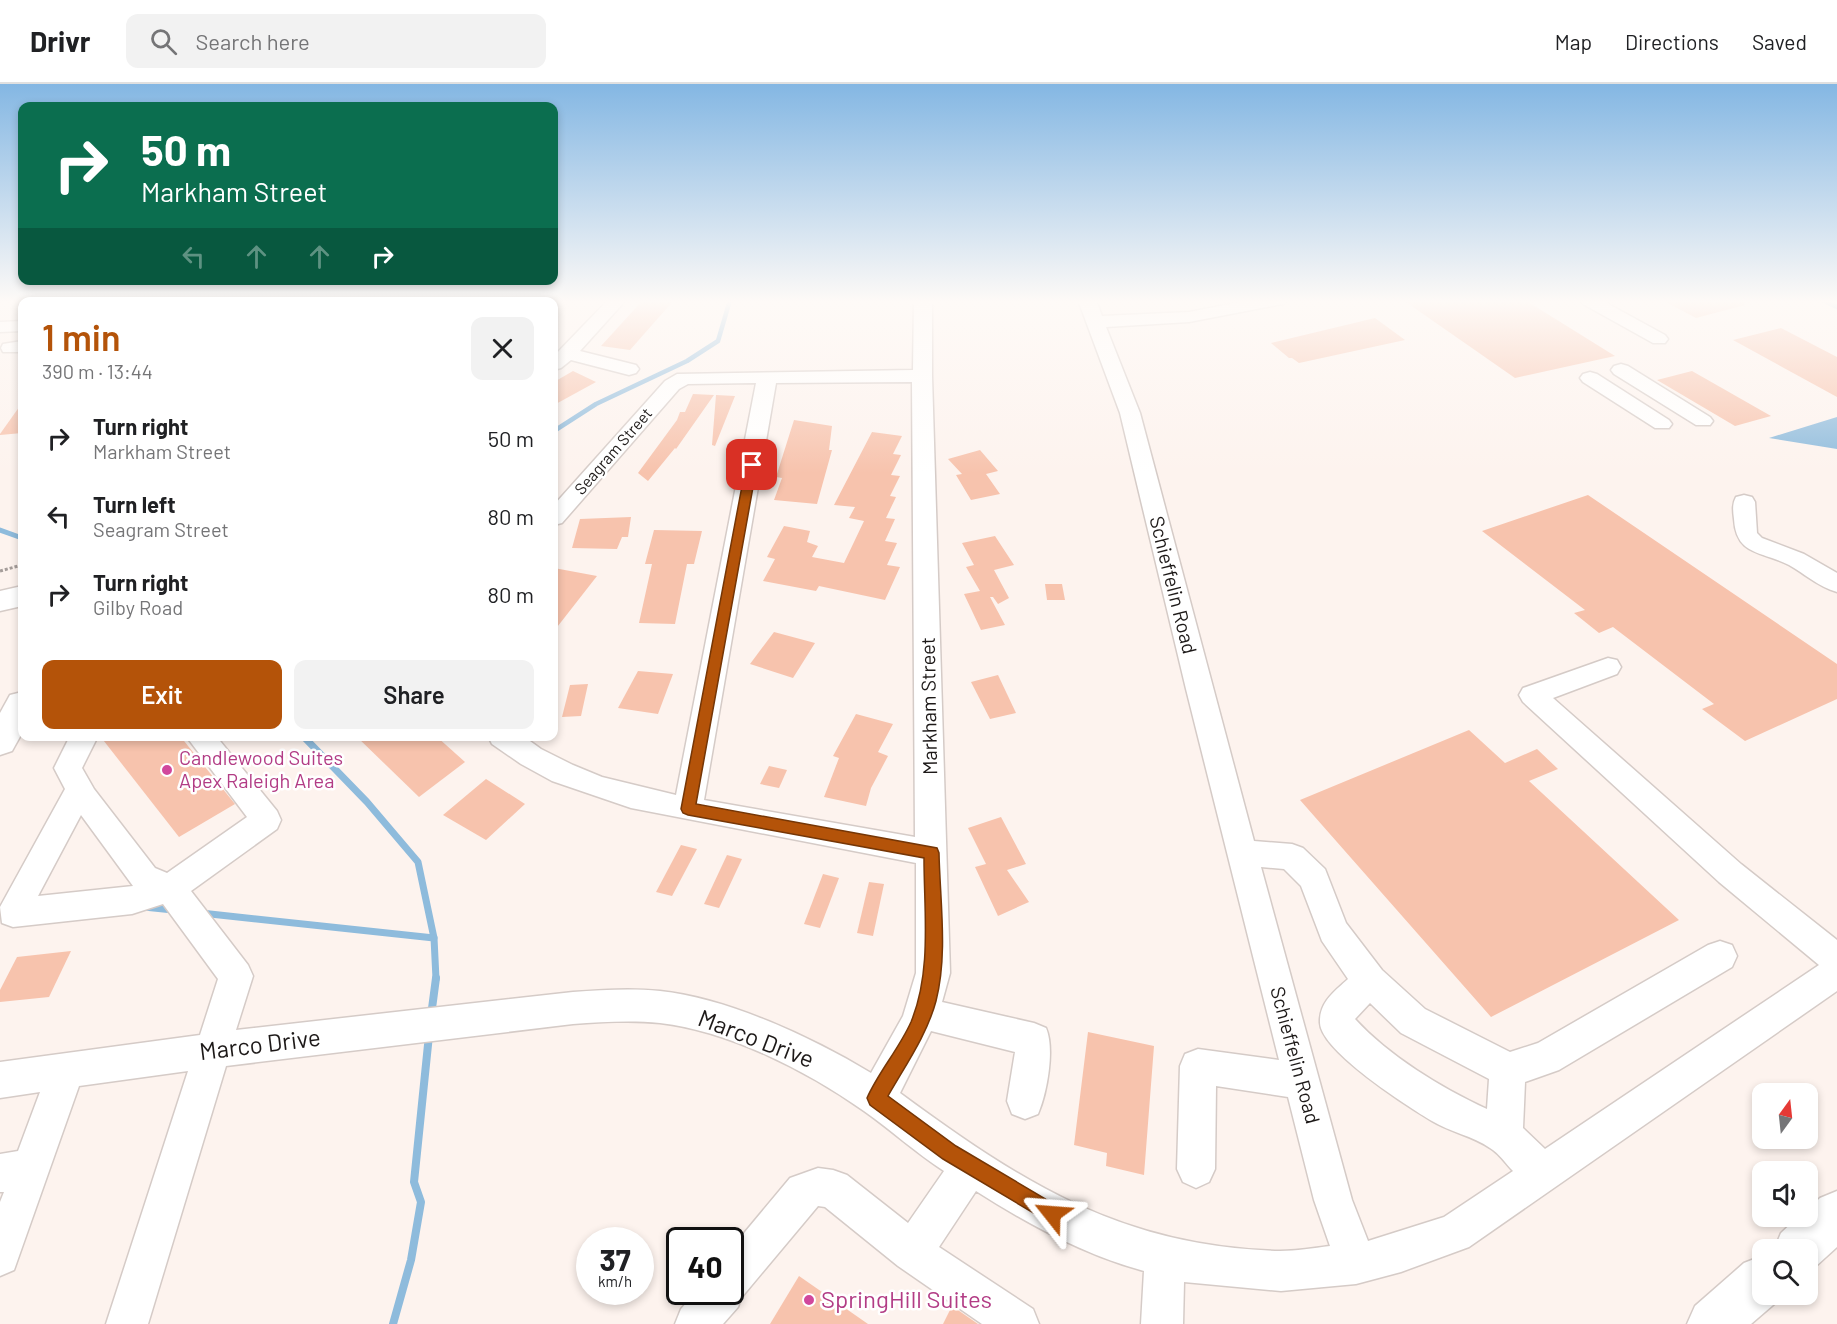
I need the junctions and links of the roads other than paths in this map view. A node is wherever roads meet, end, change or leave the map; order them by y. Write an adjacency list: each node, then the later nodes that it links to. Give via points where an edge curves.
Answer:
1 (922, 358): 7 (street, Markham Street)
2 (1109, 358): 27 (street, Schieffelin Road, via 1130,413)
3 (561, 359): 4 (street)
4 (629, 369)
5 (1621, 370): 9 (street)
6 (767, 376): 7 (street, Seagram Street); 12 (street, Seagram Street, via 693,377 672,385); 25 (street)
7 (922, 376): 26 (street, Markham Street)
8 (1590, 378): 10 (street)
9 (1703, 421)
10 (1662, 424)
11 (1744, 502): 15 (street, via 1746,535 1754,543 1796,559)
12 (558, 513)
13 (18, 576): 14 (main road)
14 (0, 580)
15 (1837, 584)
16 (18, 597): 17 (main road)
17 (0, 601)
18 (1608, 667): 30 (street, via 1533,694 1730,873)
19 (18, 711): 23 (main road)
20 (82, 741): 24 (street, via 68,768)
21 (204, 741): 28 (street, via 266,820)
22 (509, 741): 25 (street, via 561,774)
23 (0, 742)
24 (80, 788): 28 (street, via 144,877); 28 (street, via 13,913 132,900)
25 (688, 809): 26 (street)
26 (931, 853): 33 (street, Markham Street, via 933,973)
27 (1242, 853): 32 (street, via 1292,857 1314,878 1333,931); 38 (street, Schieffelin Road)
28 (170, 888): 34 (street, via 236,976)
29 (1720, 956): 35 (street, via 1546,1058)
30 (1837, 960)
31 (1837, 972): 45 (street)
32 (1370, 981): 35 (street, via 1413,1021); 41 (street, via 1339,1009 1337,1024 1362,1052 1446,1109)
33 (922, 1013): 39 (street, Markham Street); 40 (street, via 1034,1040)
34 (213, 1050): 36 (street, Marco Drive); 39 (street, Marco Drive, via 573,1008 661,1007 742,1028 828,1067); 55 (street)
35 (1508, 1070): 41 (street)
36 (66, 1071): 37 (street, Marco Drive); 44 (street)
37 (0, 1080)
38 (1302, 1081): 43 (street, via 1198,1066); 51 (street, Schieffelin Road, via 1333,1200)
39 (877, 1098): 42 (street, Marco Drive)
40 (1025, 1101)
41 (1504, 1135): 45 (street)
42 (971, 1166): 48 (street); 50 (street, Marco Drive, via 1035,1206 1086,1230)
43 (1196, 1168)
44 (15, 1171): 49 (street)
45 (1542, 1173): 51 (street, via 1455,1233)
46 (1837, 1215): 47 (main road)
47 (1810, 1239)
48 (912, 1252): 52 (street, via 833,1189 818,1187 804,1192); 57 (street)
49 (0, 1256)
50 (1165, 1257): 51 (street, Marco Drive, via 1281,1271); 58 (street)
51 (1356, 1264)
52 (744, 1265)
53 (1752, 1290): 59 (main road)
54 (712, 1305): 56 (street)
55 (127, 1324)
56 (696, 1324)
57 (1018, 1324)
58 (1162, 1324)
59 (1713, 1324)

